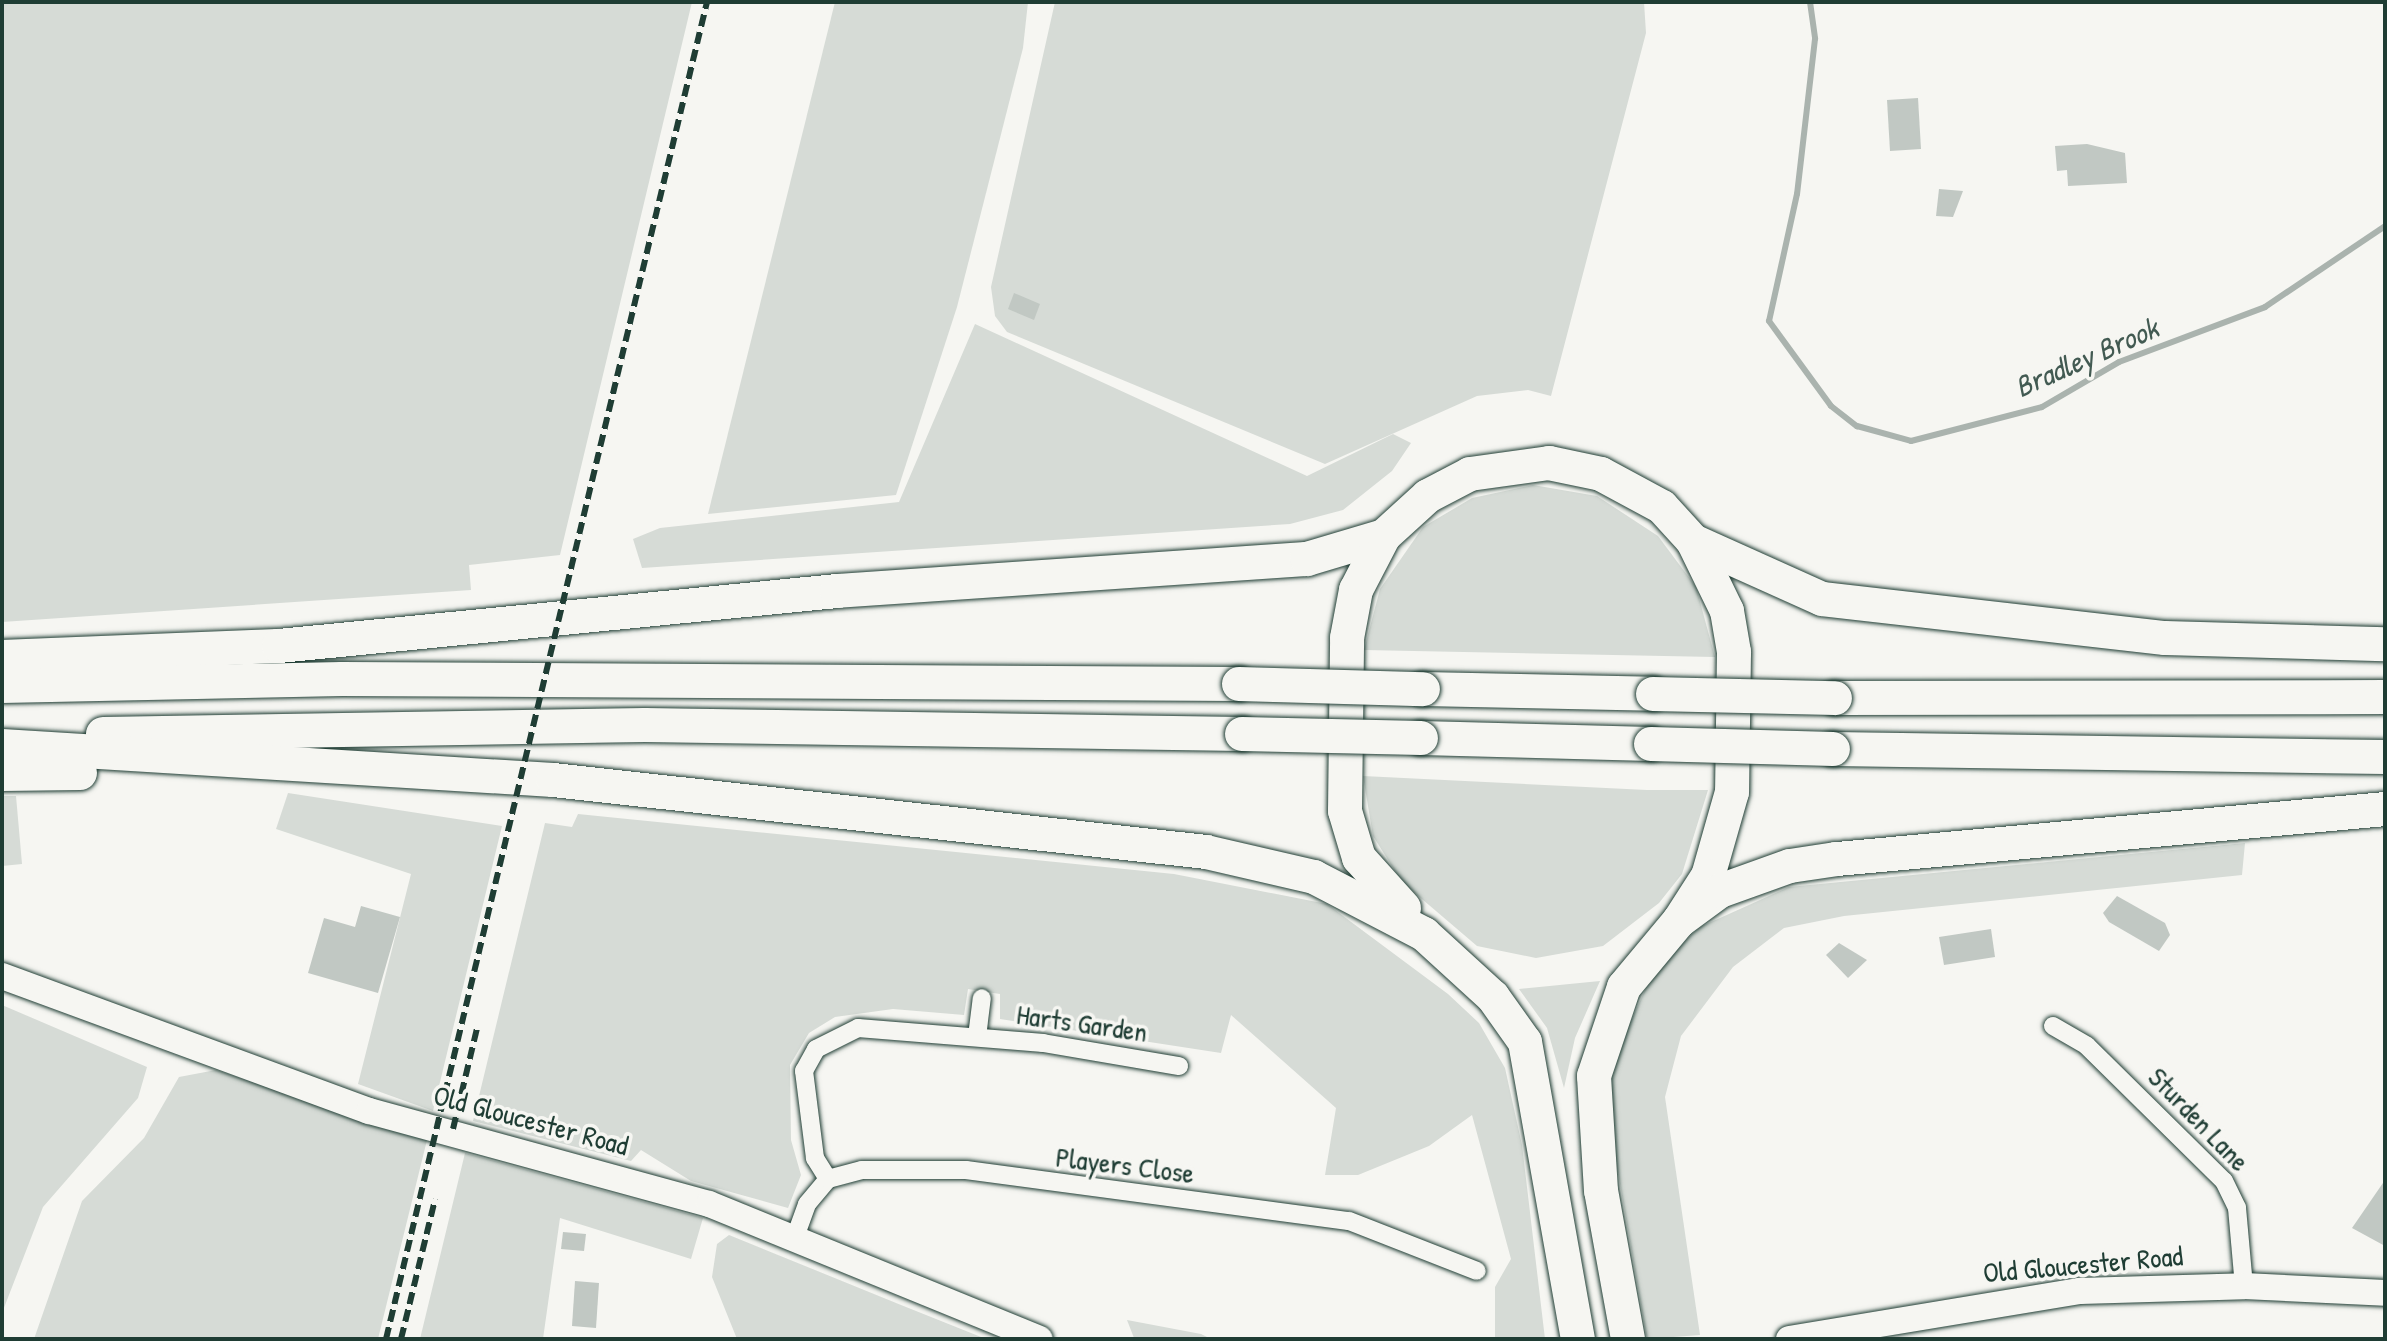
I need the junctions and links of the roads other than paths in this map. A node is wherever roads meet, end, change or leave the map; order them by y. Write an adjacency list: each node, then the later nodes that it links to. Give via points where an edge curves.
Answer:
1 (1384, 536): 2 (highway, via 1448,485 1528,462 1572,466 1624,483 1662,507); 4 (highway, via 1307,559 837,591 279,646); 14 (highway, via 1350,610 1342,784 1359,858)
2 (1693, 541): 3 (highway, via 1822,599 2165,638); 13 (highway, via 1717,583 1734,652 1732,792 1708,876)
3 (2385, 644)
4 (2, 657)
5 (2, 686): 6 (highway, bridge, via 342,679 1239,684 1835,698)
6 (2385, 697)
7 (2, 737): 9 (highway, bridge, via 645,725)
8 (2, 746): 11 (highway, via 422,767)
9 (2385, 757)
10 (2, 774): 11 (highway, via 284,771)
11 (747, 804): 14 (highway, via 1265,861 1360,896)
12 (2385, 809): 13 (highway, via 1790,866 1720,891)
13 (1679, 921): 27 (highway, via 1624,987 1594,1076 1596,1159)
14 (1424, 934): 26 (highway, via 1493,997 1525,1042)
15 (2, 976): 21 (main road, Old Gloucester Road, via 369,1111 629,1178)
16 (982, 998): 18 (street, Harts Garden)
17 (2053, 1026): 23 (street, Sturden Lane, via 2087,1046 2224,1181 2237,1208)
18 (977, 1037): 19 (street, Harts Garden); 20 (street, Harts Garden, via 874,1027 816,1049 804,1087 815,1158)
19 (1179, 1066)
20 (828, 1179): 21 (street, via 807,1204); 22 (street, Players Close, via 862,1170 966,1170 1349,1221)
21 (794, 1240): 25 (main road, Old Gloucester Road)
22 (1477, 1271)
23 (2244, 1286): 24 (main road, Old Gloucester Road); 28 (main road, Old Gloucester Road, via 2053,1294)
24 (2385, 1293)
25 (1039, 1339)
26 (1578, 1339)
27 (1628, 1339)
28 (1789, 1339)

